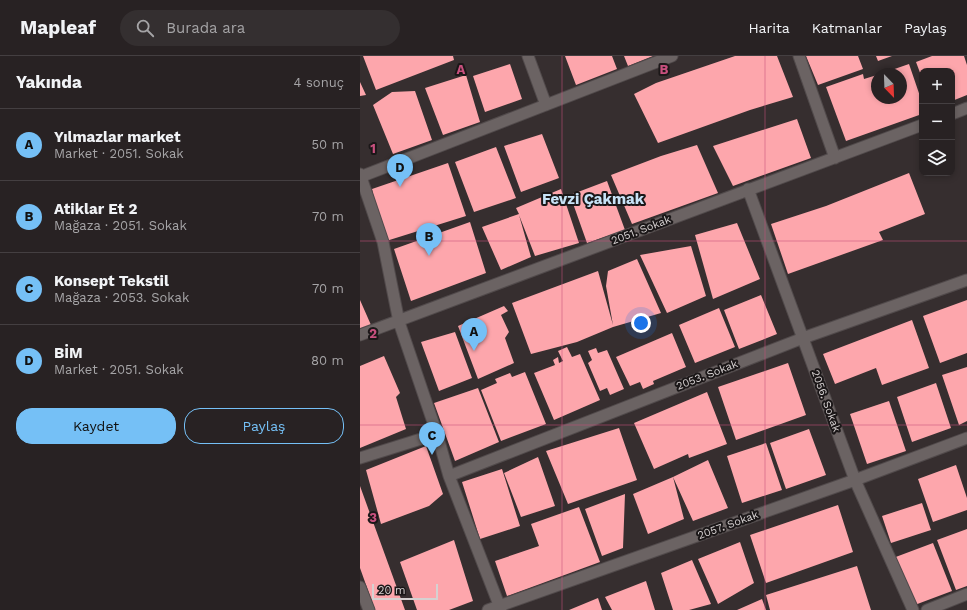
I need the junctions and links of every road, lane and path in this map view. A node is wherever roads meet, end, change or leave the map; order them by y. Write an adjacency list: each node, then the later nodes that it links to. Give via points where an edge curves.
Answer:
1 (528, 56): 4 (street)
2 (672, 56): 4 (street)
3 (799, 56): 8 (street)
4 (546, 105): 9 (street)
5 (967, 108): 6 (street)
6 (955, 113)
7 (919, 126): 8 (street, 2051. Sokak)
8 (835, 158): 10 (street, 2051. Sokak)
9 (360, 176): 12 (street, via 384,242)
10 (748, 189): 12 (street, 2051. Sokak); 14 (street, 2056. Sokak)
11 (967, 280): 14 (street, 2053. Sokak)
12 (399, 322): 13 (street, 2051. Sokak); 15 (street)
13 (360, 335)
14 (803, 338): 18 (street, 2053. Sokak); 19 (street, 2056. Sokak)
15 (437, 434): 17 (street); 18 (street)
16 (967, 438): 19 (street, 2057. Sokak)
17 (360, 458)
18 (449, 476): 22 (street)
19 (855, 480): 22 (street, 2057. Sokak); 25 (street, 2056. Sokak)
20 (360, 587): 23 (street)
21 (967, 594): 26 (street)
22 (501, 608): 24 (street, 2057. Sokak)
23 (369, 610)
24 (488, 610)
25 (913, 610)
26 (927, 610)

